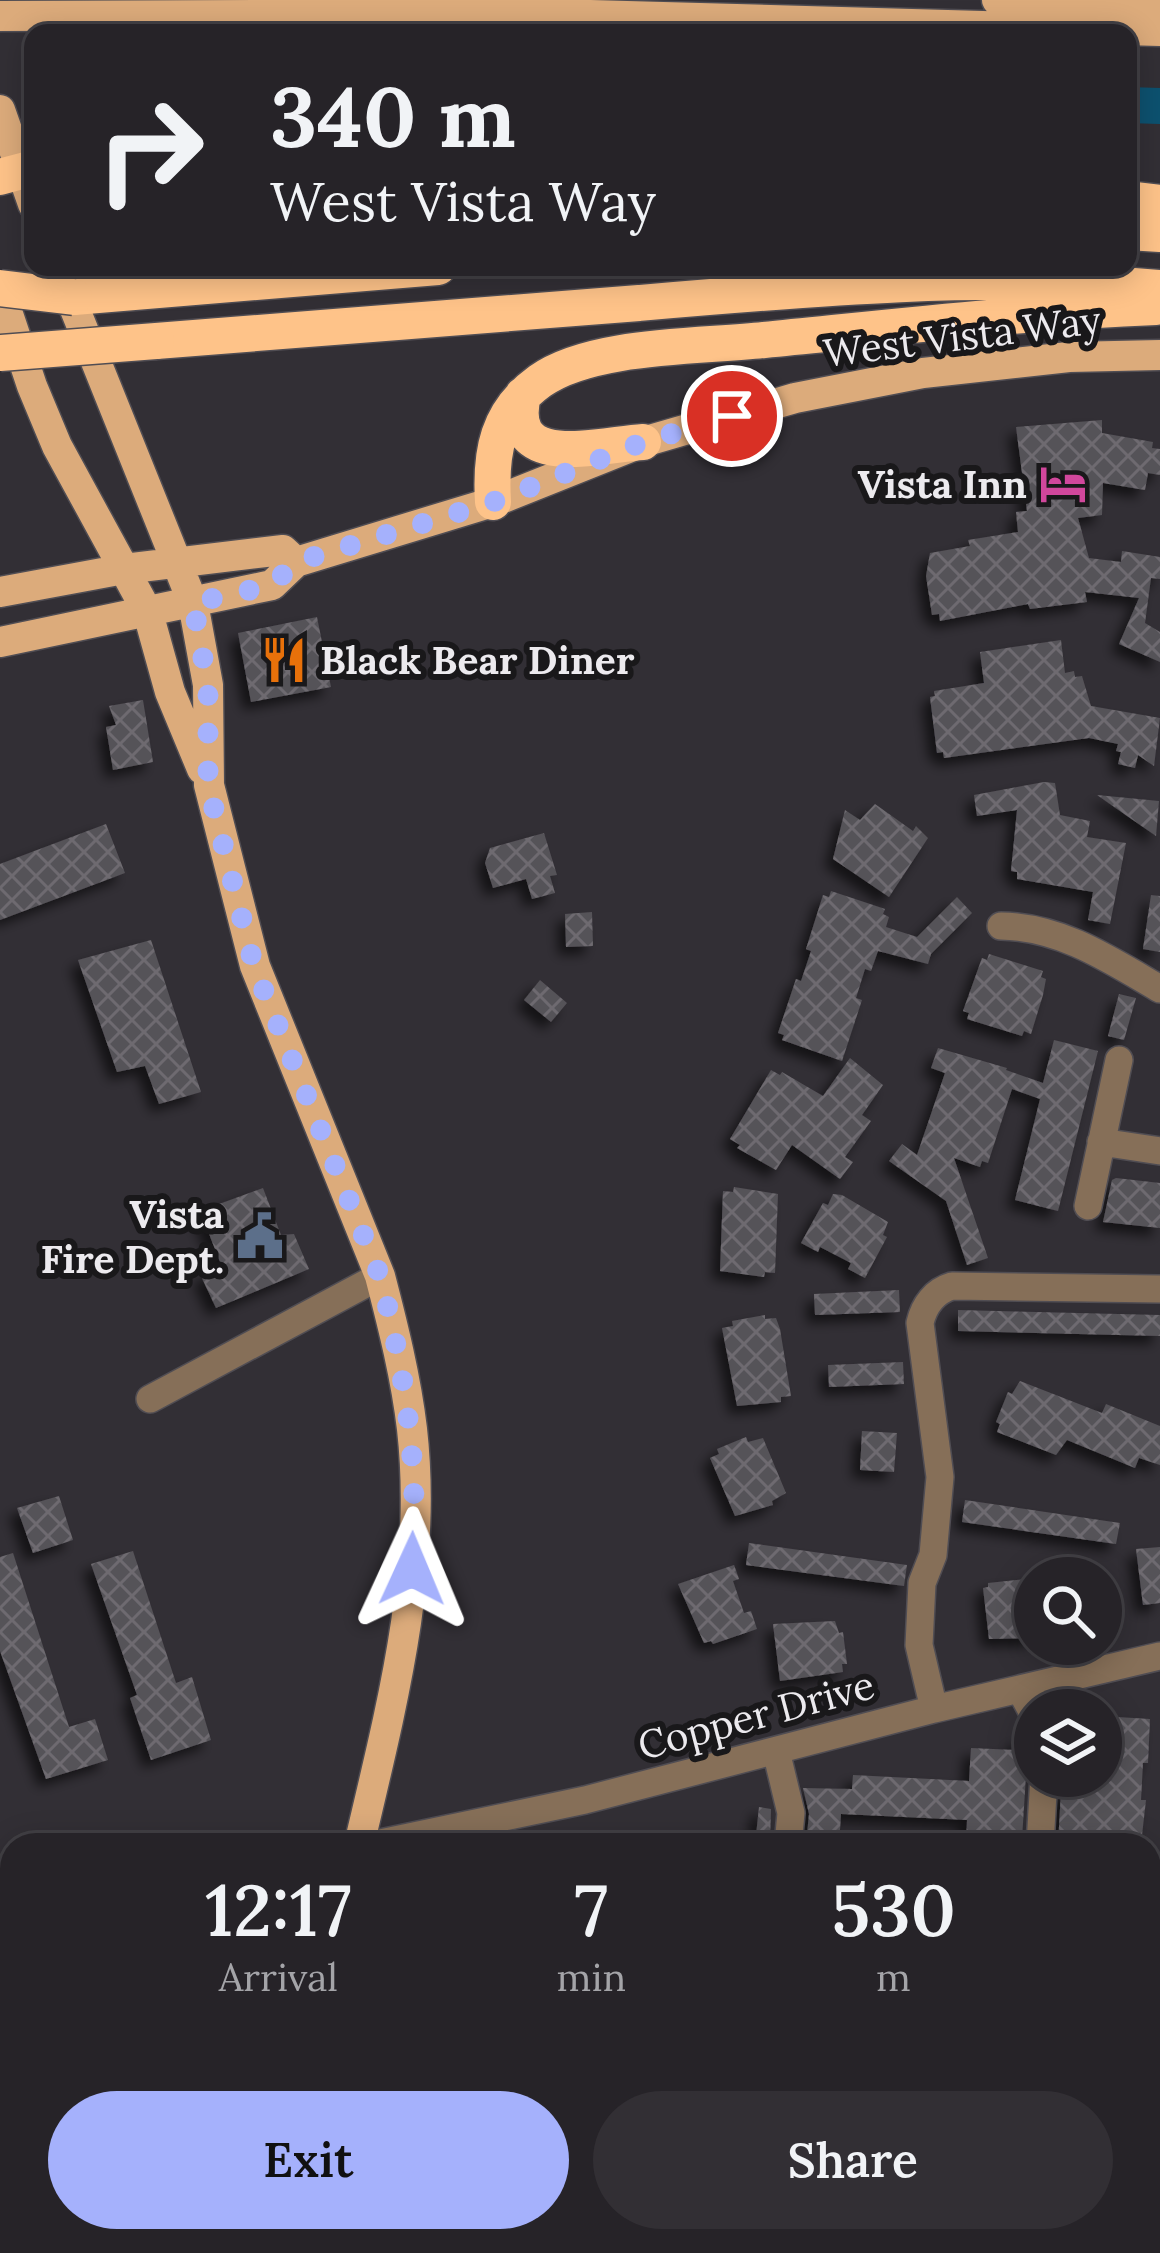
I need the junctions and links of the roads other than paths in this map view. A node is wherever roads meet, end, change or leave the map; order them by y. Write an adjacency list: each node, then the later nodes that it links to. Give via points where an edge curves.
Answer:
1 (997, 0): 2 (main road)
2 (1151, 15): 3 (main road)
3 (0, 16)
4 (0, 110): 5 (main road)
5 (17, 171)
6 (327, 276): 7 (highway, via 141,291)
7 (66, 282): 9 (highway, bridge); 10 (highway, bridge); 18 (main road)
8 (1160, 288): 12 (highway, bridge, via 987,281 817,288)
9 (0, 289): 19 (main road, via 57,446)
10 (0, 303)
11 (1160, 307): 14 (highway, via 1025,312 630,354 544,378)
12 (0, 353)
13 (1160, 355): 15 (main road, West Vista Way, via 923,373 795,398)
14 (523, 395): 15 (highway, via 519,423 533,443 549,449); 16 (highway, via 495,439)
15 (643, 442): 16 (main road, West Vista Way)
16 (493, 502): 17 (main road, West Vista Way)
17 (296, 562): 18 (main road, West Vista Way, via 283,550); 21 (main road, West Vista Way, via 272,585)
18 (178, 563): 19 (main road, West Vista Way); 21 (main road)
19 (124, 569): 20 (main road, West Vista Way); 22 (main road)
20 (0, 592)
21 (193, 603): 22 (main road, West Vista Way); 24 (main road, via 208,686)
22 (148, 614): 23 (main road, West Vista Way); 24 (main road)
23 (0, 642)
24 (208, 785): 31 (main road, via 254,966)
25 (1000, 926): 26 (street, via 1079,942)
26 (1160, 988)
27 (1119, 1060): 28 (street)
28 (1101, 1142): 29 (street); 30 (street)
29 (1160, 1151)
30 (1088, 1206)
31 (380, 1276): 33 (street); 40 (main road, via 412,1430 415,1541)
32 (1160, 1289): 37 (street, via 952,1286 922,1310 940,1477 919,1645)
33 (151, 1400)
34 (1160, 1656): 35 (street, Copper Drive)
35 (1020, 1689)
36 (1014, 1690): 37 (street, Copper Drive)
37 (934, 1709): 38 (street, Copper Drive)
38 (776, 1751): 41 (street, Copper Drive); 42 (street)
39 (1043, 1797): 43 (street)
40 (362, 1833)
41 (428, 1833)
42 (789, 1833)
43 (1041, 1833)

